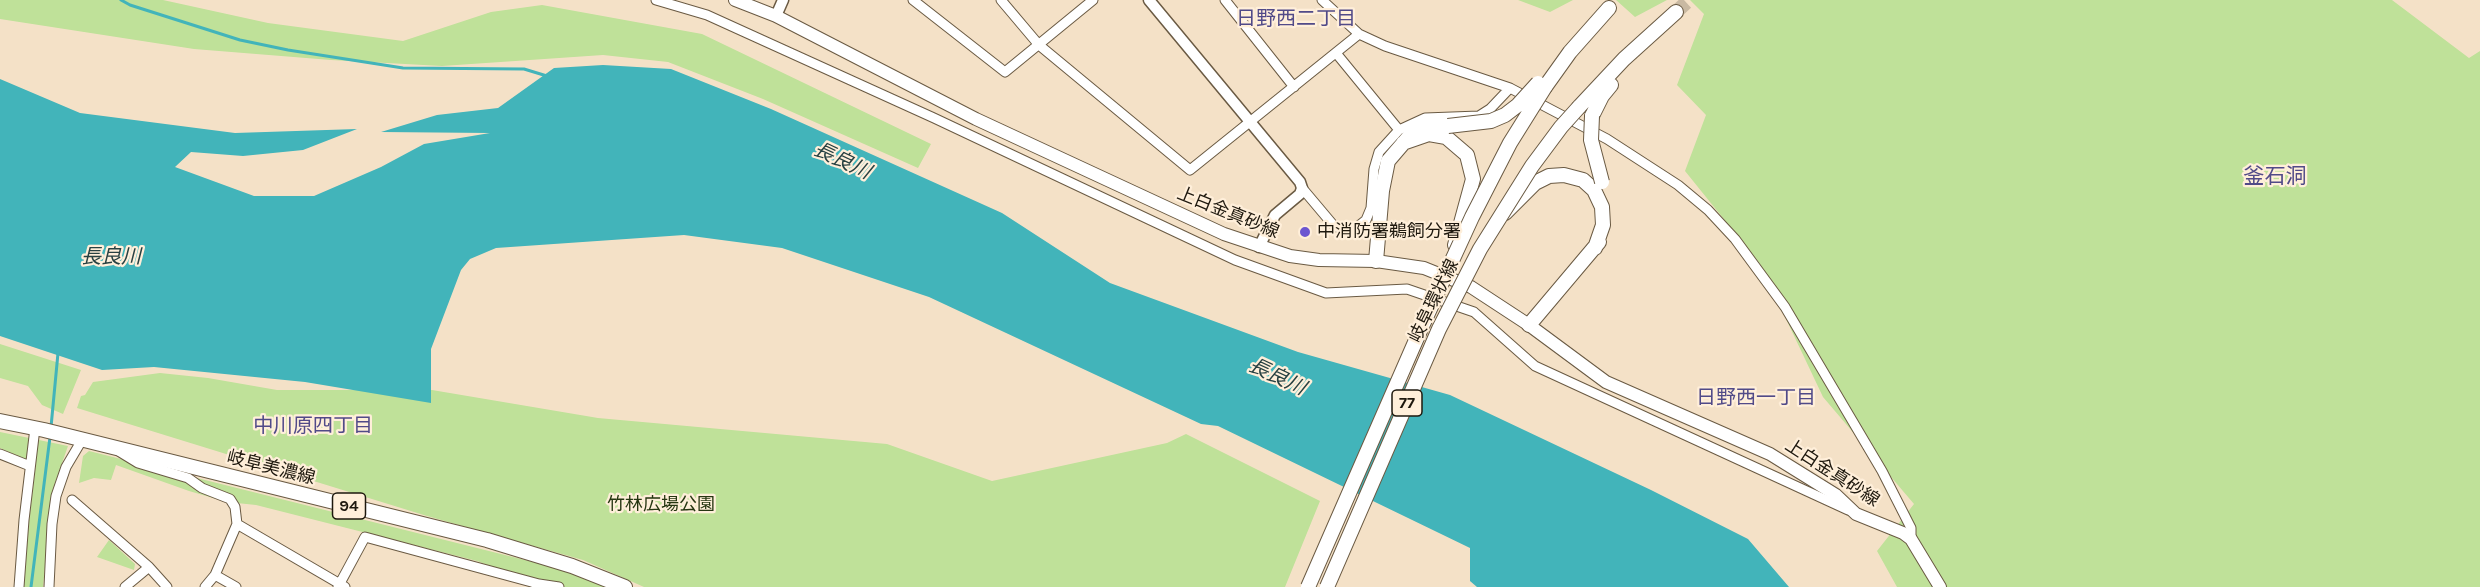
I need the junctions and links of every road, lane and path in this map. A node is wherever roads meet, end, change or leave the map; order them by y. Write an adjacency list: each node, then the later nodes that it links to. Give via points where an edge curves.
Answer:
1 (656, 0): 37 (street, via 708,15 1235,260 1326,293 1407,289 1474,312 1535,366)
2 (735, 0): 12 (main road, 上白金真砂線)
3 (783, 0): 12 (street)
4 (914, 0): 15 (street, via 1005,72)
5 (1001, 0): 15 (street)
6 (1093, 0): 15 (street)
7 (1149, 0): 20 (street)
8 (1225, 0): 18 (street)
9 (1322, 0): 14 (street)
10 (1609, 8): 17 (main road, 岐阜環状線 / 77)
11 (1676, 12): 13 (main road, 岐阜環状線 / 77)
12 (776, 16): 26 (main road, 上白金真砂線, via 976,119)
13 (1662, 23): 23 (main road, 77, bridge, via 1602,96 1592,116 1591,140); 25 (main road, 岐阜環状線 / 77, bridge, via 1561,127)
14 (1359, 34): 16 (street); 19 (street)
15 (1039, 45): 20 (street, via 1190,170)
16 (1336, 53): 18 (street); 22 (street)
17 (1542, 85): 21 (main road, 77, bridge, via 1505,115); 28 (main road, 岐阜環状線 / 77, bridge)
18 (1294, 87): 20 (street)
19 (1510, 87): 22 (street, via 1479,116 1425,118); 39 (street, via 1607,139 1678,185 1735,239 1785,307 1882,471 1911,528)
20 (1250, 123): 24 (street)
21 (1447, 131): 22 (main road, 77, via 1427,128); 28 (main road, 77, bridge, via 1467,155 1473,179)
22 (1401, 136): 24 (street, via 1379,153 1371,208 1366,220 1356,228 1334,226); 27 (main road, 77, via 1385,171)
23 (1598, 186): 25 (main road, 77, bridge, via 1564,175 1550,176 1534,183); 29 (main road, 77, via 1612,214 1610,228)
24 (1302, 188): 26 (street, via 1275,215)
25 (1495, 222): 53 (main road, 岐阜環状線 / 77, bridge, via 1439,329)
26 (1259, 248): 27 (main road, 上白金真砂線, via 1319,260)
27 (1376, 261): 29 (main road, 上白金真砂線, via 1424,268 1471,287)
28 (1449, 268): 52 (main road, 岐阜環状線 / 77, bridge)
29 (1529, 325): 37 (main road, 上白金真砂線, via 1606,382 1770,454 1836,495)
30 (0, 421): 31 (main road, 94)
31 (40, 429): 32 (main road, 岐阜美濃線 / 94); 35 (street)
32 (76, 438): 33 (main road, 岐阜美濃線 / 94); 45 (street, via 56,496)
33 (111, 447): 38 (street, via 138,463 188,478 230,499); 51 (main road, 岐阜美濃線 / 94, via 487,540)
34 (0, 454): 35 (street)
35 (30, 466): 44 (street)
36 (72, 500): 40 (street)
37 (1856, 513): 39 (main road, 上白金真砂線)
38 (237, 524): 41 (street); 43 (street)
39 (1911, 539): 54 (main road)
40 (149, 567): 46 (street); 47 (street)
41 (215, 575): 48 (street); 49 (street)
42 (537, 585): 43 (street, via 365,537); 50 (street)
43 (341, 586)
44 (19, 587)
45 (49, 587)
46 (125, 587)
47 (168, 587)
48 (205, 587)
49 (236, 587)
50 (559, 587)
51 (625, 587)
52 (1308, 587)
53 (1327, 587)
54 (1940, 587)

